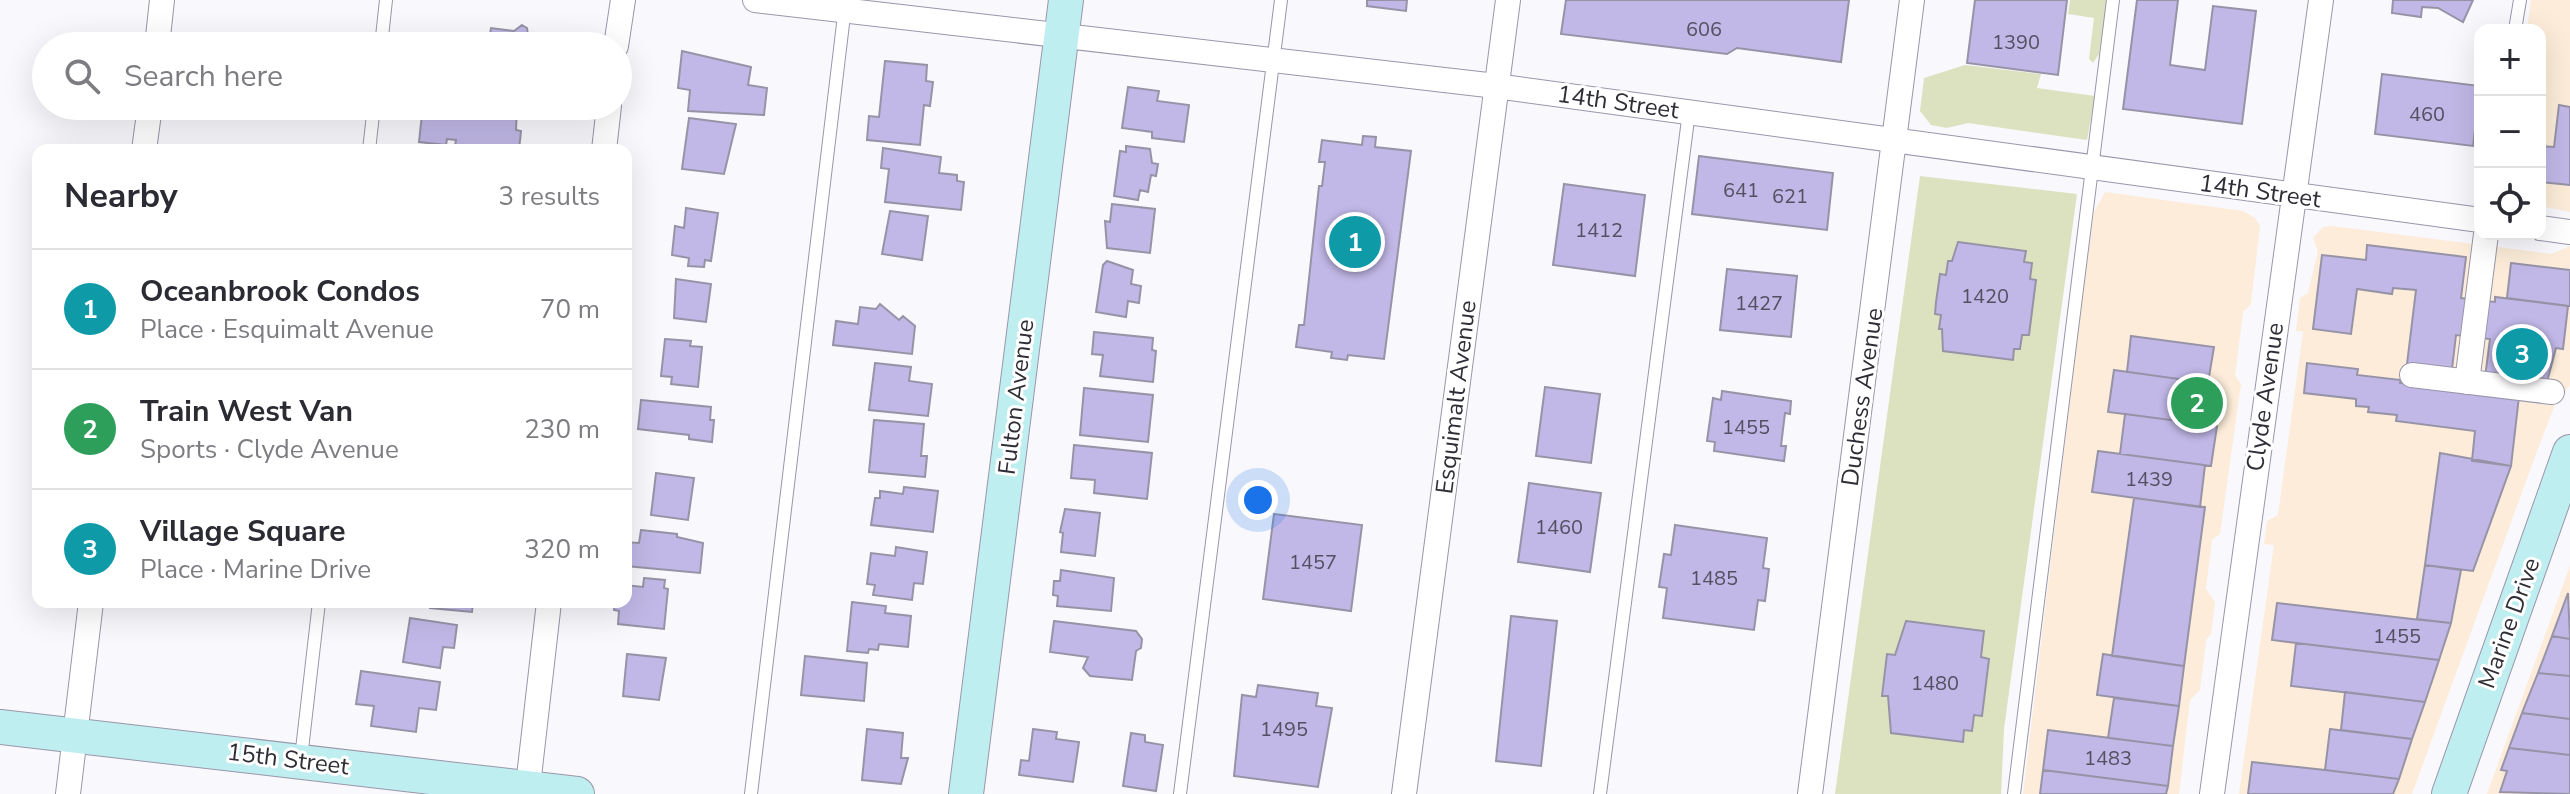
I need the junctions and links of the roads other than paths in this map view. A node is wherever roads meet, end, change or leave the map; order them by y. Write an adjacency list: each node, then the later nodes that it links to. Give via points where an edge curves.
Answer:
1 (162, 0): 14 (street)
2 (386, 0): 15 (lane)
3 (623, 0): 16 (street)
4 (755, 0): 12 (street, 14th Street)
5 (1066, 0): 17 (main road, Fulton Avenue)
6 (1281, 0): 18 (lane)
7 (1508, 0): 19 (street, Esquimalt Avenue)
8 (1912, 0): 24 (street, Duchess Avenue)
9 (2113, 0): 28 (lane)
10 (2321, 0): 29 (street, Clyde Avenue)
11 (2520, 0): 13 (lane)
12 (845, 6): 17 (street, 14th Street); 47 (lane)
13 (2516, 24)
14 (159, 32)
15 (383, 32)
16 (618, 32)
17 (1062, 34): 18 (street, 14th Street); 48 (main road, Fulton Avenue)
18 (1273, 59): 19 (street, 14th Street); 49 (lane)
19 (1496, 86): 20 (street, 14th Street); 50 (street, Esquimalt Avenue)
20 (1689, 112): 24 (street, 14th Street); 51 (lane)
21 (148, 120): 25 (street)
22 (372, 120): 26 (lane)
23 (607, 120): 27 (street)
24 (1894, 140): 28 (street, 14th Street); 52 (street, Duchess Avenue)
25 (145, 144)
26 (370, 144)
27 (605, 144)
28 (2093, 168): 29 (street, 14th Street); 53 (lane)
29 (2294, 195): 30 (street, 14th Street); 54 (street, Clyde Avenue)
30 (2474, 219)
31 (2546, 229): 32 (street)
32 (2570, 232)
33 (2485, 240): 35 (street)
34 (2412, 375): 35 (street)
35 (2467, 382): 36 (street)
36 (2552, 392)
37 (2570, 452): 55 (main road, Marine Drive)
38 (90, 608): 42 (street)
39 (318, 608): 43 (lane)
40 (548, 608): 44 (street)
41 (0, 727): 42 (main road, 15th Street)
42 (75, 735): 43 (main road, 15th Street); 45 (street)
43 (301, 760): 44 (main road, 15th Street)
44 (527, 791): 46 (main road, 15th Street)
45 (68, 794)
46 (577, 794)
47 (751, 794)
48 (966, 794)
49 (1180, 794)
50 (1404, 794)
51 (1600, 794)
52 (1810, 794)
53 (2014, 794)
54 (2212, 794)
55 (2449, 794)

